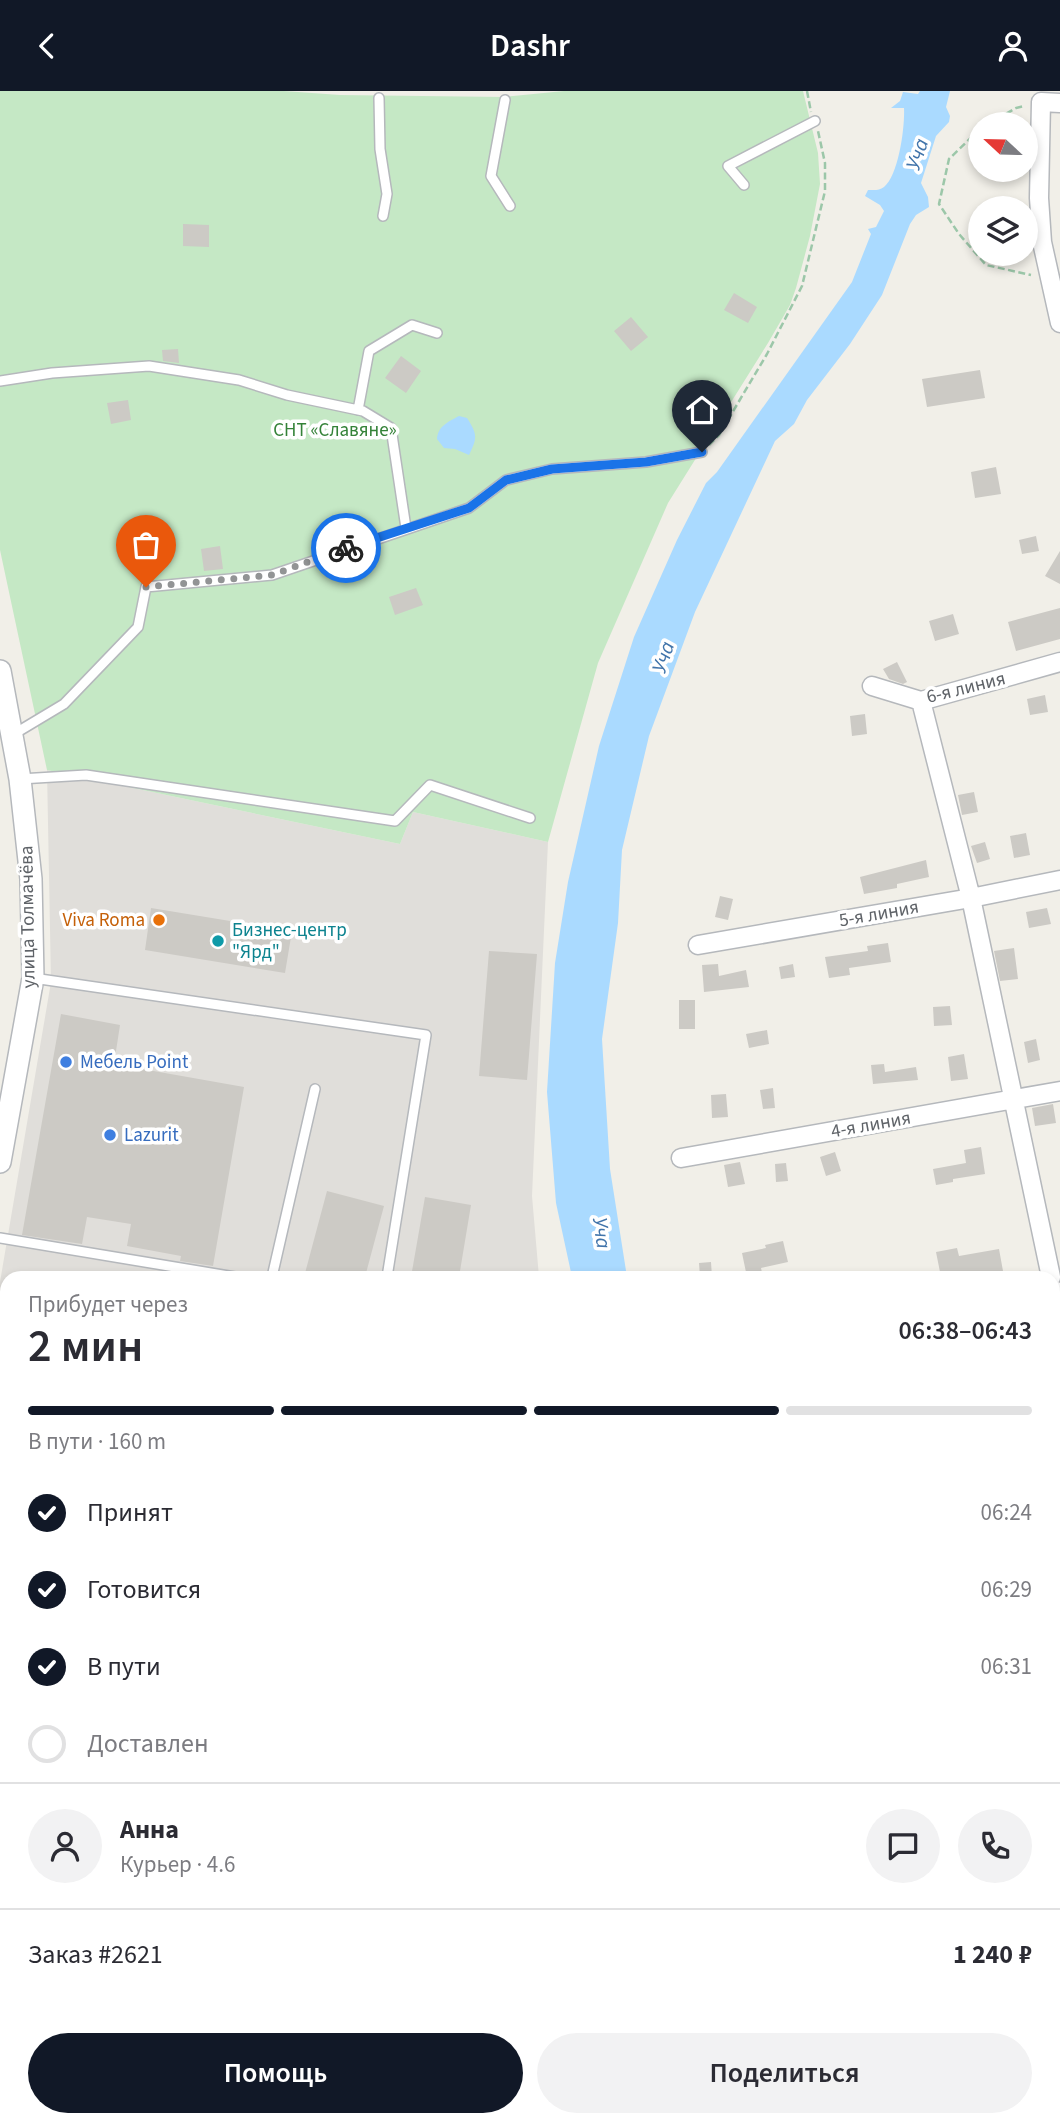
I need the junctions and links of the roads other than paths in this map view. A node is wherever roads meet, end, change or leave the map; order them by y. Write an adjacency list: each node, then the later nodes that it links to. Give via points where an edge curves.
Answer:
1 (379, 98): 7 (lane, via 387,194)
2 (505, 100): 6 (lane, via 491,176)
3 (1060, 103): 8 (street, via 1041,102 1039,198 1042,242)
4 (815, 121): 5 (lane, via 728,166)
5 (744, 185)
6 (510, 207)
7 (383, 216)
8 (1060, 323)
9 (437, 333): 11 (lane, via 412,325 369,351)
10 (0, 381): 11 (lane, via 149,366 239,380)
11 (358, 410): 13 (lane, via 391,428)
12 (702, 452): 13 (lane, via 646,462 552,469 506,480 469,508)
13 (406, 528): 18 (lane, via 272,575 146,587 138,627 64,704)
14 (1060, 663): 17 (street, 6-я линия)
15 (0, 671): 18 (street, улица Толмачёва)
16 (872, 686): 17 (street, 6-я линия)
17 (921, 701): 22 (street)
18 (13, 734): 19 (street, улица Толмачёва)
19 (20, 779): 20 (lane, via 86,775 395,821 430,785); 24 (street, улица Толмачёва, via 31,879)
20 (530, 818)
21 (1060, 880): 22 (street, 5-я линия)
22 (971, 898): 23 (street, 5-я линия); 27 (street)
23 (698, 945)
24 (33, 978): 29 (street, улица Толмачёва); 33 (lane, via 426,1035)
25 (315, 1089): 32 (lane)
26 (1060, 1091): 27 (street, 4-я линия)
27 (1013, 1100): 28 (street, 4-я линия); 34 (street)
28 (681, 1158)
29 (0, 1162)
30 (0, 1238): 31 (lane)
31 (199, 1271)
32 (273, 1271)
33 (388, 1271)
34 (1048, 1271)

